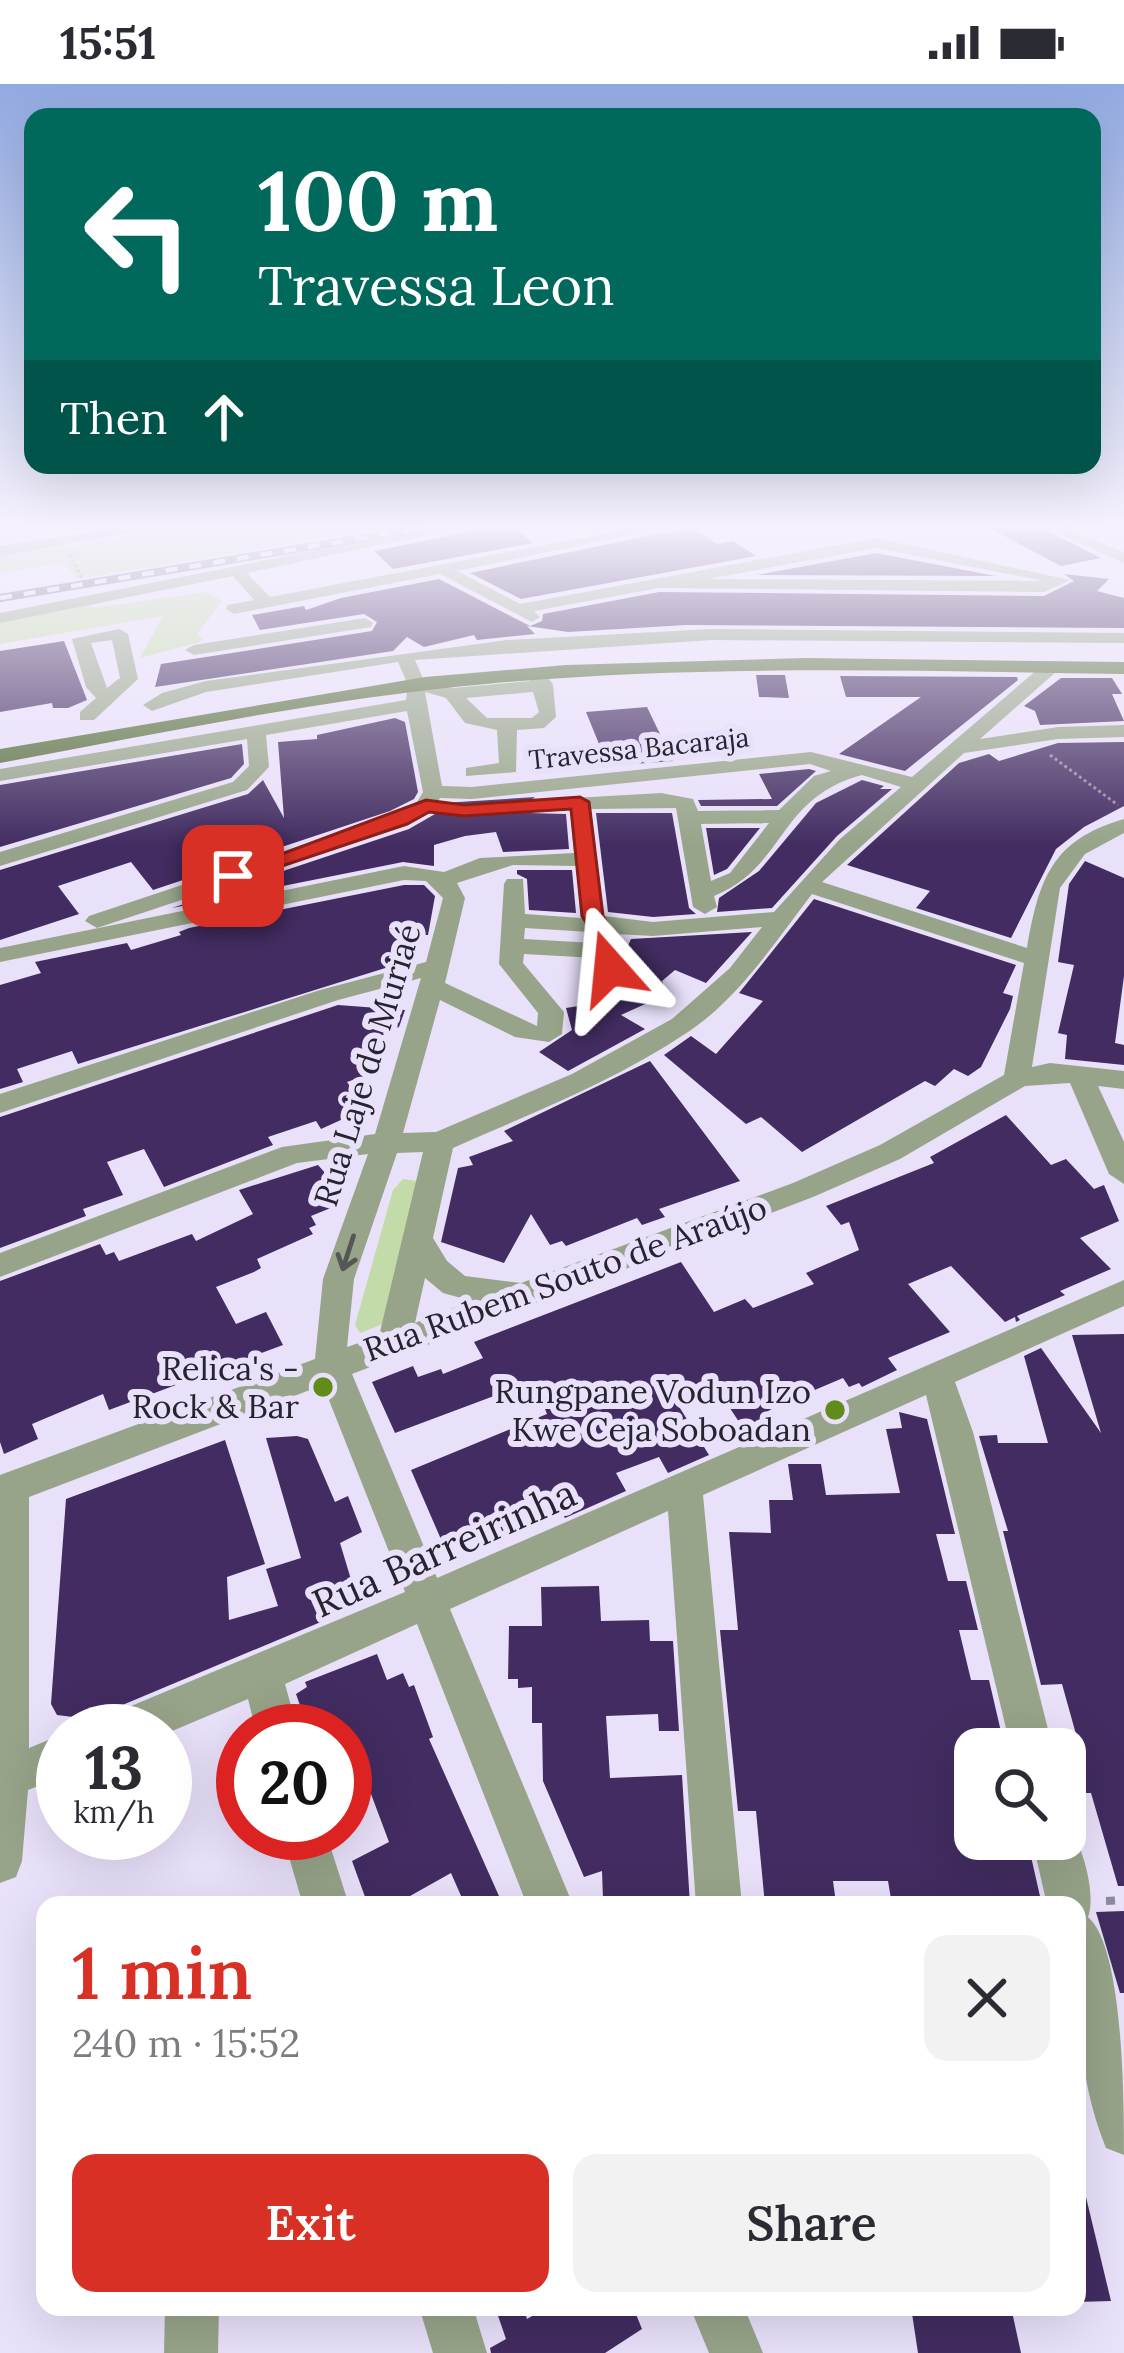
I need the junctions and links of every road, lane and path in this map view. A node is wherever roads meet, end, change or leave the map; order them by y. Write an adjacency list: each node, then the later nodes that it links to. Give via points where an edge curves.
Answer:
1 (290, 635): 8 (street)
2 (375, 635): 11 (street)
3 (561, 635): 6 (street)
4 (682, 635): 6 (street)
5 (753, 635): 7 (street)
6 (568, 639): 11 (street)
7 (1120, 642): 11 (main road, via 676,644)
8 (194, 650)
9 (1051, 667): 10 (main road); 12 (main road, via 759,664); 15 (street)
10 (1124, 668)
11 (412, 679): 12 (main road); 13 (street); 16 (street); 17 (main road); 18 (main road); 30 (street)
12 (540, 679): 13 (street); 19 (street, via 545,720)
13 (453, 694): 19 (street, via 472,719)
14 (106, 698): 18 (street)
15 (1010, 703): 23 (street); 25 (street)
16 (368, 711): 17 (main road); 20 (street)
17 (230, 715): 26 (main road)
18 (87, 716): 22 (main road)
19 (507, 727): 30 (street, via 509,768)
20 (256, 729): 28 (street); 37 (street, via 259,767 240,786)
21 (1124, 731): 23 (street)
22 (0, 733)
23 (1058, 733): 24 (street)
24 (1026, 737): 25 (street); 32 (path)
25 (964, 747): 29 (street)
26 (0, 756)
27 (848, 770): 29 (street, Travessa Bacaraja); 30 (street, Travessa Bacaraja, via 811,758); 33 (street, via 806,790)
28 (0, 775)
29 (914, 784): 40 (street)
30 (430, 791): 31 (street, via 464,810); 42 (street, via 400,820)
31 (580, 802): 34 (street, via 677,800); 36 (street)
32 (1124, 809)
33 (785, 816): 34 (street); 41 (street, via 738,878)
34 (689, 818): 41 (street)
35 (1124, 825): 48 (street, via 1078,849 1054,877)
36 (587, 859): 38 (street); 46 (street, via 592,916)
37 (0, 860)
38 (513, 869): 39 (street, via 480,865); 45 (street)
39 (445, 880): 42 (street, Rua Laje de Muriaé, via 407,864); 49 (street, Rua Laje de Muriaé, via 454,898)
40 (807, 885): 43 (street); 48 (street)
41 (703, 892): 44 (street)
42 (156, 914): 47 (street, Rua Laje de Muriaé)
43 (782, 918): 44 (street); 54 (street, via 739,973 681,1025 582,1080)
44 (708, 925): 46 (street)
45 (516, 934): 46 (street); 49 (street, via 511,964 553,1015 549,1034 520,1030)
46 (607, 949)
47 (0, 954)
48 (1036, 959): 51 (street)
49 (435, 976): 53 (street, via 329,995); 55 (street, Rua Laje de Muriaé)
50 (1080, 1075): 51 (street, Rua Rubem Souto de Araújo); 52 (street, Rua Rubem Souto de Araújo); 56 (street)
51 (1017, 1079): 59 (street, Rua Rubem Souto de Araújo, via 843,1173)
52 (1124, 1080)
53 (0, 1104)
54 (440, 1142): 55 (street); 57 (street)
55 (385, 1145): 58 (street, via 292,1154); 62 (street, Rua Laje de Muriaé, one-way to 62, via 332,1308)
56 (1124, 1174)
57 (420, 1242): 59 (street, via 442,1278 474,1290); 61 (street)
58 (0, 1265)
59 (522, 1292): 61 (street, Rua Rubem Souto de Araújo)
60 (1124, 1292): 63 (street, Rua Barreirinha)
61 (394, 1342): 62 (street, Rua Rubem Souto de Araújo)
62 (332, 1365): 65 (street, Rua Rubem Souto de Araújo); 67 (street)
63 (936, 1374): 64 (street, Rua Barreirinha); 71 (street)
64 (684, 1487): 67 (street, Rua Barreirinha); 79 (street)
65 (5, 1489): 66 (street)
66 (5, 1554): 73 (street)
67 (424, 1603): 68 (street, Rua Barreirinha); 78 (street)
68 (262, 1674): 69 (street, Rua Barreirinha); 70 (street)
69 (189, 1704)
70 (270, 1704)
71 (1027, 1728)
72 (36, 1766): 73 (street)
73 (8, 1777): 76 (street)
74 (312, 1860): 77 (street)
75 (1059, 1860): 80 (street)
76 (0, 1862)
77 (323, 1896)
78 (546, 1896)
79 (718, 1896)
80 (1068, 1896)
81 (1086, 1973): 82 (street)
82 (1124, 2131)
83 (192, 2316): 85 (street)
84 (721, 2316): 86 (street)
85 (191, 2353)
86 (736, 2353)

